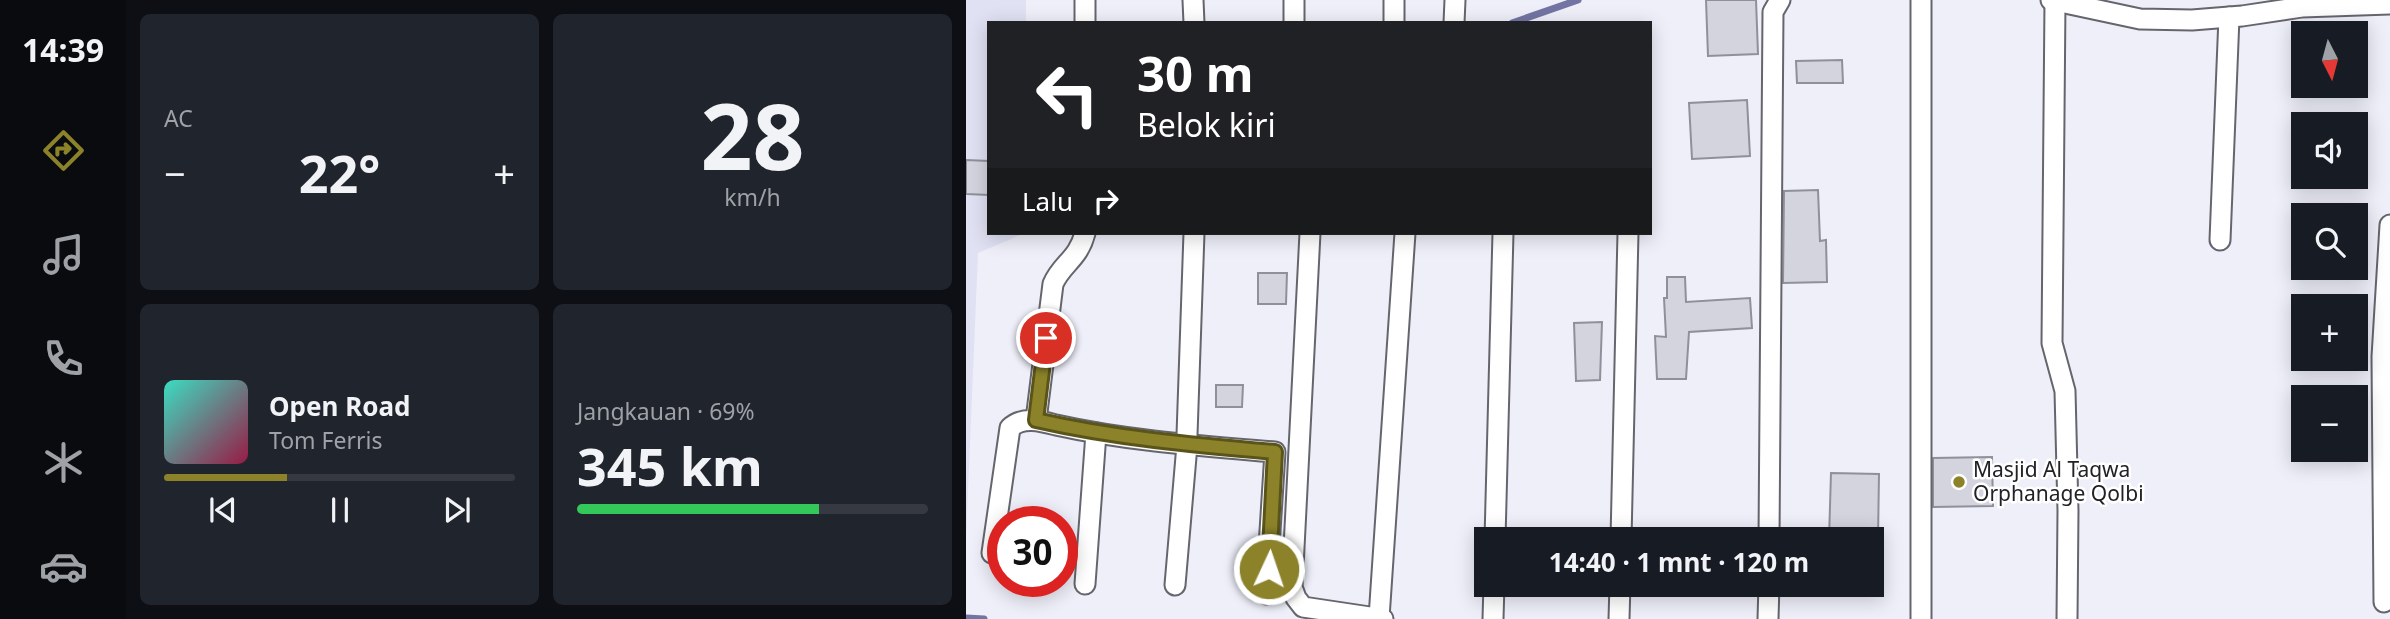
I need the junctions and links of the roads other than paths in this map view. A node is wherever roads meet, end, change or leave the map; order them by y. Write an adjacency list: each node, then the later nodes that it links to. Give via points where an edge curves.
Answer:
1 (1085, 0): 10 (street)
2 (1194, 0): 11 (street)
3 (1294, 0): 12 (street)
4 (1394, 0): 13 (street)
5 (1780, 0): 28 (street, via 1773,12)
6 (1921, 0): 40 (street)
7 (2053, 0): 9 (street, via 2140,19); 41 (street, via 2052,343 2065,391)
8 (2388, 3): 9 (street, via 2302,7)
9 (2229, 17): 21 (street)
10 (1085, 21)
11 (1194, 21)
12 (1294, 21)
13 (1394, 21)
14 (2390, 225): 35 (street, via 2382,357)
15 (1084, 235): 22 (street, via 1081,248 1053,284)
16 (1194, 235): 24 (street)
17 (1310, 235): 36 (street, via 1292,587 1303,607)
18 (1405, 235): 36 (street)
19 (1503, 235): 26 (street)
20 (1628, 235): 27 (street)
21 (2220, 240)
22 (1036, 420): 23 (street); 25 (street, via 1010,428)
23 (1096, 433): 24 (street); 29 (street)
24 (1187, 440): 30 (street); 31 (street, via 1275,452)
25 (999, 506)
26 (1496, 527)
27 (1621, 527)
28 (1769, 527)
29 (1085, 584)
30 (1175, 585)
31 (1266, 594)
32 (1494, 597): 37 (street)
33 (1620, 597): 38 (street)
34 (1769, 597): 39 (street)
35 (2384, 602)
36 (1381, 618)
37 (1493, 619)
38 (1619, 619)
39 (1769, 619)
40 (1921, 619)
41 (2067, 619)

